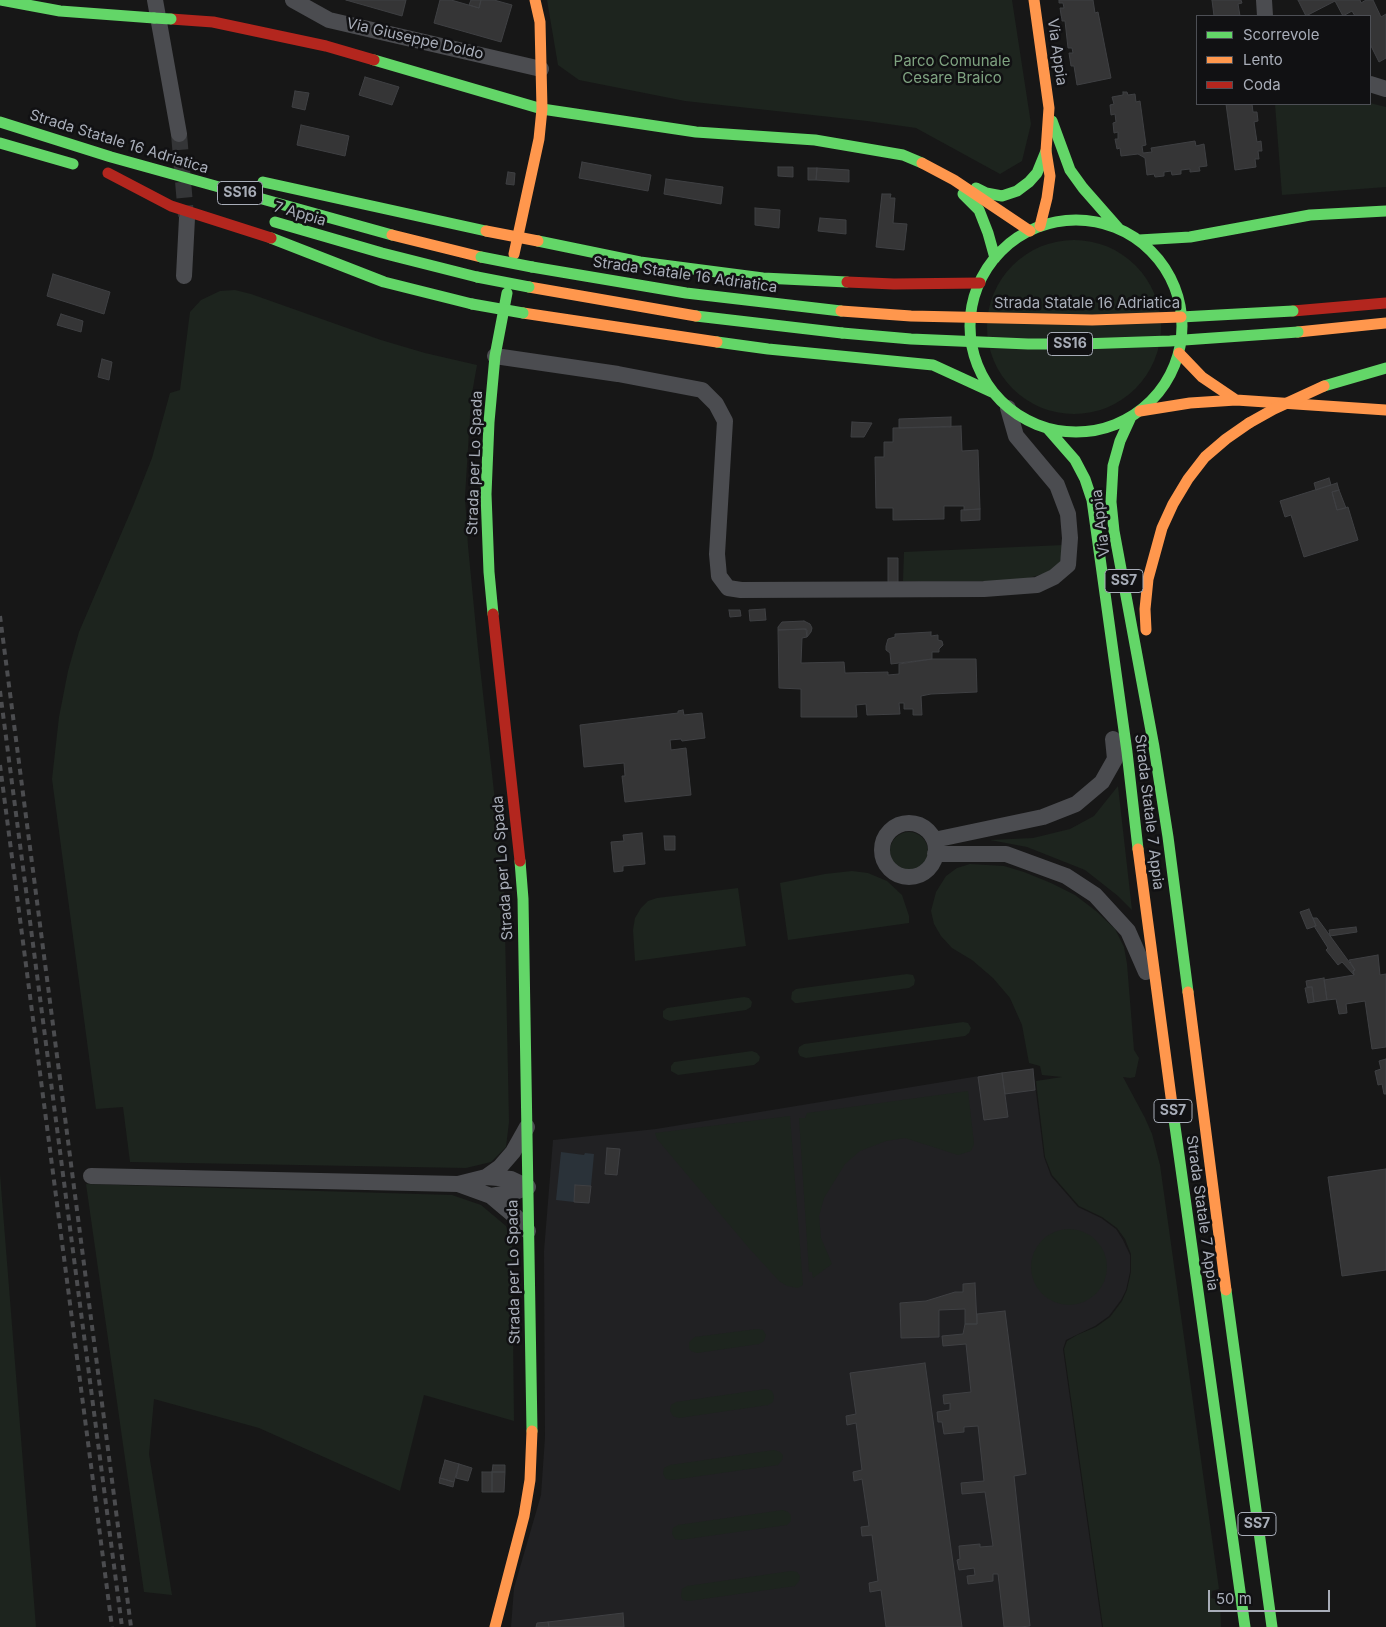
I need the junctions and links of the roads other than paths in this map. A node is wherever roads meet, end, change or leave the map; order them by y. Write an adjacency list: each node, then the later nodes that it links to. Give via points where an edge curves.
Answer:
1 (155, 0): 14 (street)
2 (293, 0): 8 (street, Via Giuseppe Doldo, via 330,20)
3 (535, 0): 8 (main road, Strada per Lo Spada, via 540,22)
4 (1034, 0): 11 (main road, Via Appia)
5 (1264, 0): 7 (street)
6 (4, 1): 12 (main road, bridge, via 60,11 213,22 326,46)
7 (1265, 15)
8 (541, 69): 12 (main road, Strada per Lo Spada)
9 (1371, 84): 10 (street)
10 (1386, 89)
11 (1049, 108): 16 (main road, Via Appia); 27 (main road, Via Appia, via 1070,170)
12 (542, 109): 21 (main road, via 696,132 815,140 903,155); 35 (main road, Strada per Lo Spada, via 539,139)
13 (0, 122): 17 (main road, Strada Statale 16 Adriatica / SS16)
14 (179, 134)
15 (0, 143): 19 (main road)
16 (1046, 151): 21 (main road, via 1037,173 1029,182 1002,196); 26 (main road, Via Appia, via 1050,176 1047,198)
17 (111, 157): 18 (main road); 32 (main road, Strada Statale 16 Adriatica / SS16, bridge, via 390,235 481,257 686,293 841,311 1092,320 1172,318)
18 (178, 164)
19 (81, 166)
20 (252, 179): 31 (main road, bridge, via 640,262 763,278 894,284)
21 (954, 180): 26 (main road); 29 (main road, via 979,210)
22 (165, 190): 37 (main road, bridge, via 104,172 171,206 257,232 384,282 472,304 768,349 933,364)
23 (1386, 211): 28 (main road, via 1310,215 1190,237)
24 (187, 218): 30 (street)
25 (260, 218): 33 (main road, 7 Appia / SS16, bridge, via 478,277 688,314 842,333 1081,344 1170,341)
26 (1035, 228): 27 (main road, via 1054,222 1086,220); 29 (main road)
27 (1119, 228): 28 (main road)
28 (1139, 240): 34 (main road, via 1157,257 1171,278 1180,302 1183,328)
29 (995, 258): 31 (main road)
30 (184, 276)
31 (980, 283): 37 (main road, via 972,311 971,340 979,368)
32 (1386, 303)
33 (1386, 323)
34 (1179, 353): 38 (main road, via 1202,377); 41 (main road, via 1165,385)
35 (495, 356): 39 (street, via 702,390 716,404 725,421 719,576 728,588 741,590 984,589 1038,585 1054,576 1068,565 1068,514 1057,485 1016,436); 46 (main road, Strada per Lo Spada, via 486,494 489,572 523,899)
36 (1386, 368): 44 (main road, bridge, via 1324,386 1249,423 1226,438 1188,479 1162,528 1148,579 1145,609)
37 (994, 393): 39 (main road)
38 (1236, 400): 40 (main road); 41 (main road, via 1190,403)
39 (1008, 408): 42 (main road)
40 (1386, 410)
41 (1136, 414): 42 (main road, via 1104,429 1076,433); 44 (main road, Via Appia / SS7, via 1120,440 1113,466 1111,502)
42 (1047, 428): 43 (main road, Strada Statale 7 Appia, via 1075,460 1092,500)
43 (1105, 595): 45 (main road, Strada Statale 7 Appia / SS7); 45 (street, via 1098,609 1114,760 1102,782 1076,804 1043,817 934,847 1006,854 1066,876 1095,895 1128,931)
44 (1154, 747): 53 (main road, Strada Statale 7 Appia / SS7)
45 (1159, 1006): 55 (main road, Strada Statale 7 Appia / SS7)
46 (527, 1126): 48 (street, via 513,1152); 50 (main road, Strada per Lo Spada)
47 (91, 1176): 49 (street)
48 (486, 1177): 49 (street); 50 (street, via 511,1179)
49 (458, 1184): 51 (street)
50 (528, 1188): 51 (street); 52 (main road, Strada per Lo Spada)
51 (492, 1196): 52 (street)
52 (528, 1231): 54 (main road, Strada per Lo Spada, via 530,1480 524,1516)
53 (1272, 1626)
54 (495, 1627)
55 (1245, 1627)

